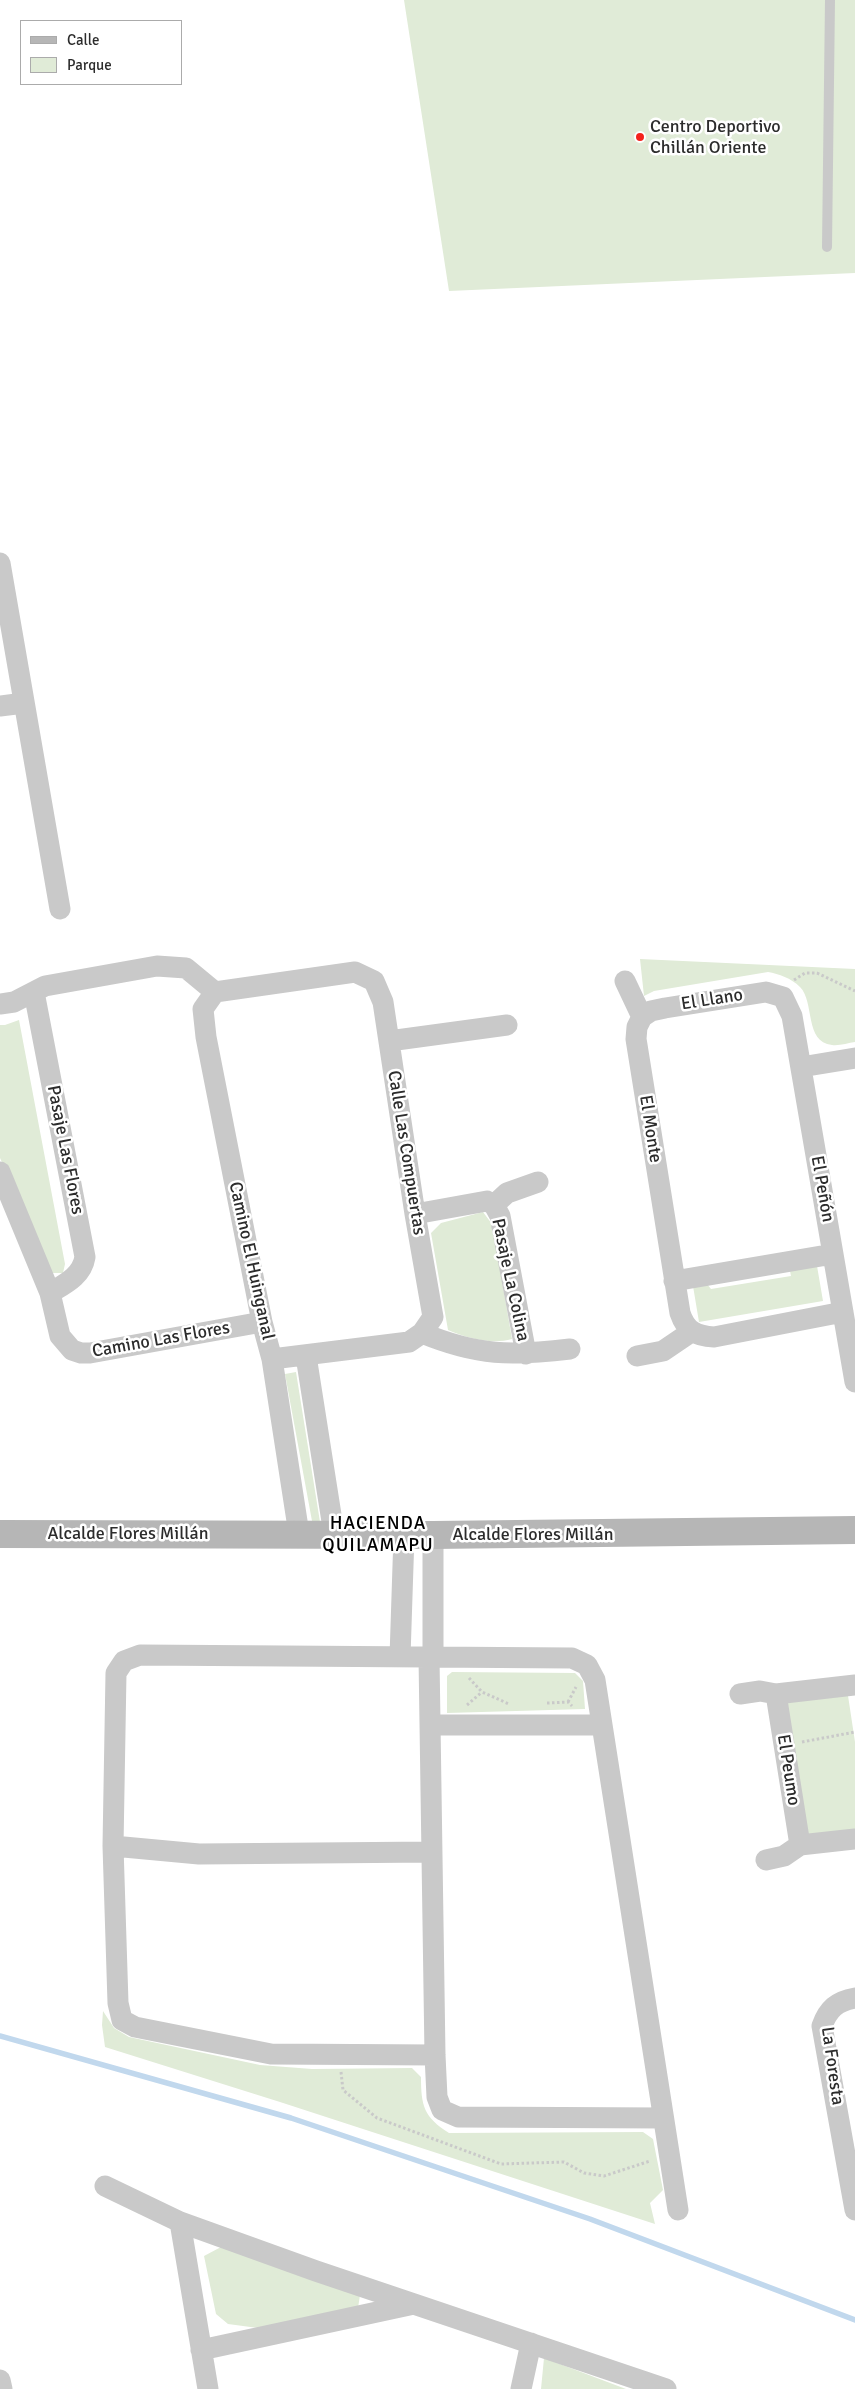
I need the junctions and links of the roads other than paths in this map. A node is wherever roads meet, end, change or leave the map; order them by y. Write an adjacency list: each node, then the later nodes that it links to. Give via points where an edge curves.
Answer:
1 (830, 0): 2 (lane)
2 (827, 247)
3 (0, 563): 4 (street)
4 (24, 702): 5 (street); 6 (street)
5 (0, 706)
6 (60, 909)
7 (625, 981): 12 (street)
8 (34, 992): 9 (street, via 45,986 157,966 186,968); 11 (street, via 14,1002); 23 (street, Pasaje Las Flores, via 85,1257 84,1266 78,1274)
9 (215, 992): 14 (street, Calle Las Compuertas, via 355,972 374,981 383,1002); 25 (street, Camino El Huinganal, via 203,1009 206,1037)
10 (779, 995): 12 (street, El Llano, via 766,992 665,1008); 16 (street, El Peñón, via 792,1016)
11 (0, 1004)
12 (642, 1017): 22 (street, El Monte, via 636,1039)
13 (507, 1025): 14 (street)
14 (389, 1041): 20 (street, Calle Las Compuertas)
15 (855, 1058): 16 (street)
16 (801, 1067): 21 (street, El Peñón)
17 (0, 1172): 23 (street, Camino Las Flores)
18 (538, 1182): 19 (street, Pasaje La Colina, via 507,1193)
19 (494, 1206): 20 (street, Pasaje La Colina, via 486,1201); 30 (street, Pasaje La Colina, via 500,1216)
20 (415, 1214): 27 (street, Calle Las Compuertas, via 432,1317)
21 (833, 1254): 22 (street); 24 (street, El Peñón)
22 (674, 1281): 26 (street, El Monte, via 683,1323)
23 (50, 1293): 25 (street, Camino Las Flores, via 60,1336 81,1353)
24 (843, 1312): 26 (street, via 714,1337); 29 (street, El Peñón)
25 (262, 1322): 33 (street, Camino El Huinganal)
26 (691, 1332): 32 (street, via 663,1351)
27 (422, 1333): 30 (street, Pasaje La Colina, via 490,1354); 31 (street, via 409,1342)
28 (570, 1349): 30 (street, Pasaje La Colina)
29 (853, 1353): 34 (street, El Peñón)
30 (526, 1354)
31 (306, 1356): 33 (street); 37 (street)
32 (637, 1356)
33 (272, 1359): 36 (street, Camino El Huinganal)
34 (855, 1382)
35 (0, 1534): 36 (street, Alcalde Flores Millán)
36 (299, 1534): 37 (street, Alcalde Flores Millán)
37 (334, 1534): 38 (street, Alcalde Flores Millán)
38 (404, 1535): 39 (street, Alcalde Flores Millán); 41 (street)
39 (433, 1535): 40 (street, Alcalde Flores Millán); 42 (street)
40 (854, 1536)
41 (400, 1657): 42 (street); 49 (street, via 140,1655 124,1660 116,1673)
42 (438, 1657): 46 (street); 47 (street, via 572,1658 587,1665 595,1680)
43 (855, 1685): 45 (street)
44 (740, 1694): 45 (street, via 760,1691)
45 (776, 1694): 50 (street, El Peumo)
46 (430, 1725): 47 (street); 51 (street)
47 (595, 1725): 55 (street)
48 (855, 1839): 50 (street)
49 (113, 1846): 51 (street, via 199,1854); 54 (street, via 118,2003 122,2020 135,2026 271,2054)
50 (800, 1846): 52 (street, via 784,1856)
51 (432, 1852): 54 (street)
52 (766, 1860)
53 (855, 1998): 58 (street, La Foresta, via 843,2000 827,2012 822,2026)
54 (435, 2055): 55 (street, via 437,2097 442,2110 458,2116)
55 (664, 2118): 57 (street)
56 (105, 2186): 59 (street)
57 (678, 2210)
58 (855, 2210)
59 (180, 2222): 60 (street); 62 (street)
60 (414, 2304): 61 (street); 62 (street)
61 (531, 2343): 66 (street); 67 (street)
62 (201, 2350): 65 (street)
63 (0, 2380): 64 (street)
64 (2, 2389)
65 (208, 2389)
66 (521, 2389)
67 (666, 2389)

